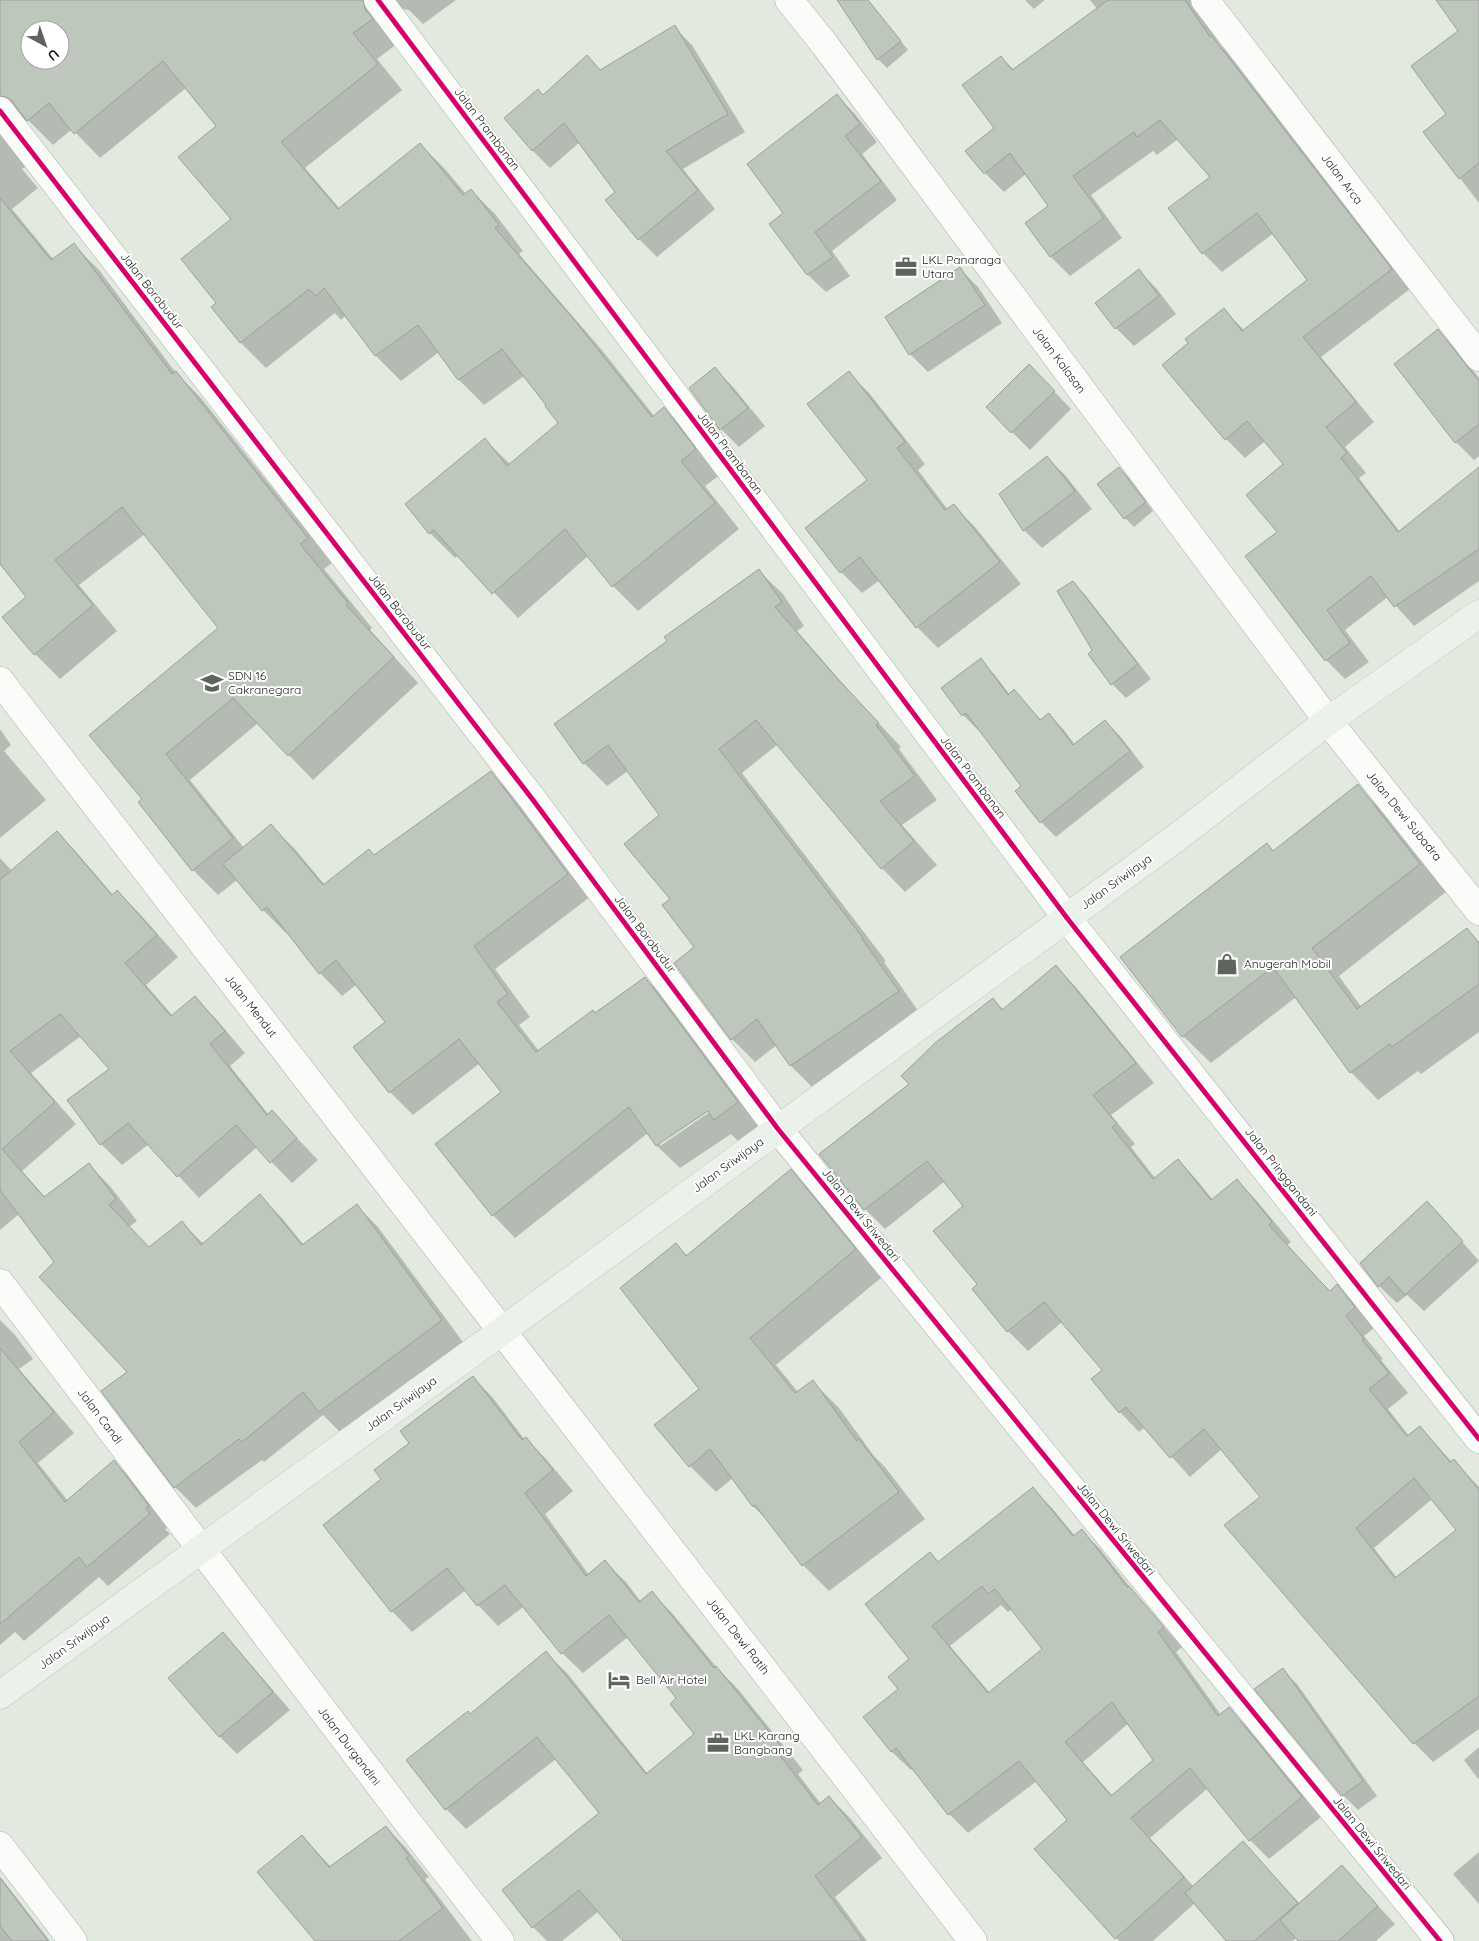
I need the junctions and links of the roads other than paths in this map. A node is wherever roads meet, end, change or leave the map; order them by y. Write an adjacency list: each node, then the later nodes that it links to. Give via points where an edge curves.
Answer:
1 (378, 0): 10 (street, Jalan Prambanan)
2 (789, 0): 8 (street, Jalan Kalasan)
3 (1205, 0): 5 (street, Jalan Arca)
4 (0, 111): 11 (street, Jalan Borobudur, via 533,800)
5 (1479, 357)
6 (1479, 614): 8 (main road, Jalan Sriwijaya)
7 (0, 681): 13 (street, Jalan Mendut)
8 (1328, 721): 9 (street, Jalan Dewi Subadra); 10 (main road, Jalan Sriwijaya)
9 (1479, 911)
10 (1067, 918): 11 (main road, Jalan Sriwijaya); 14 (street, Jalan Pringgandani)
11 (778, 1129): 13 (main road, Jalan Sriwijaya); 21 (street, Jalan Dewi Sriwedari)
12 (0, 1282): 15 (street, Jalan Candi)
13 (502, 1331): 15 (main road, Jalan Sriwijaya); 20 (street, Jalan Dewi Ratih)
14 (1479, 1439)
15 (200, 1549): 16 (main road, Jalan Sriwijaya); 19 (street, Jalan Durgandini)
16 (0, 1695)
17 (0, 1846): 18 (street)
18 (73, 1941)
19 (500, 1941)
20 (973, 1941)
21 (1440, 1941)

